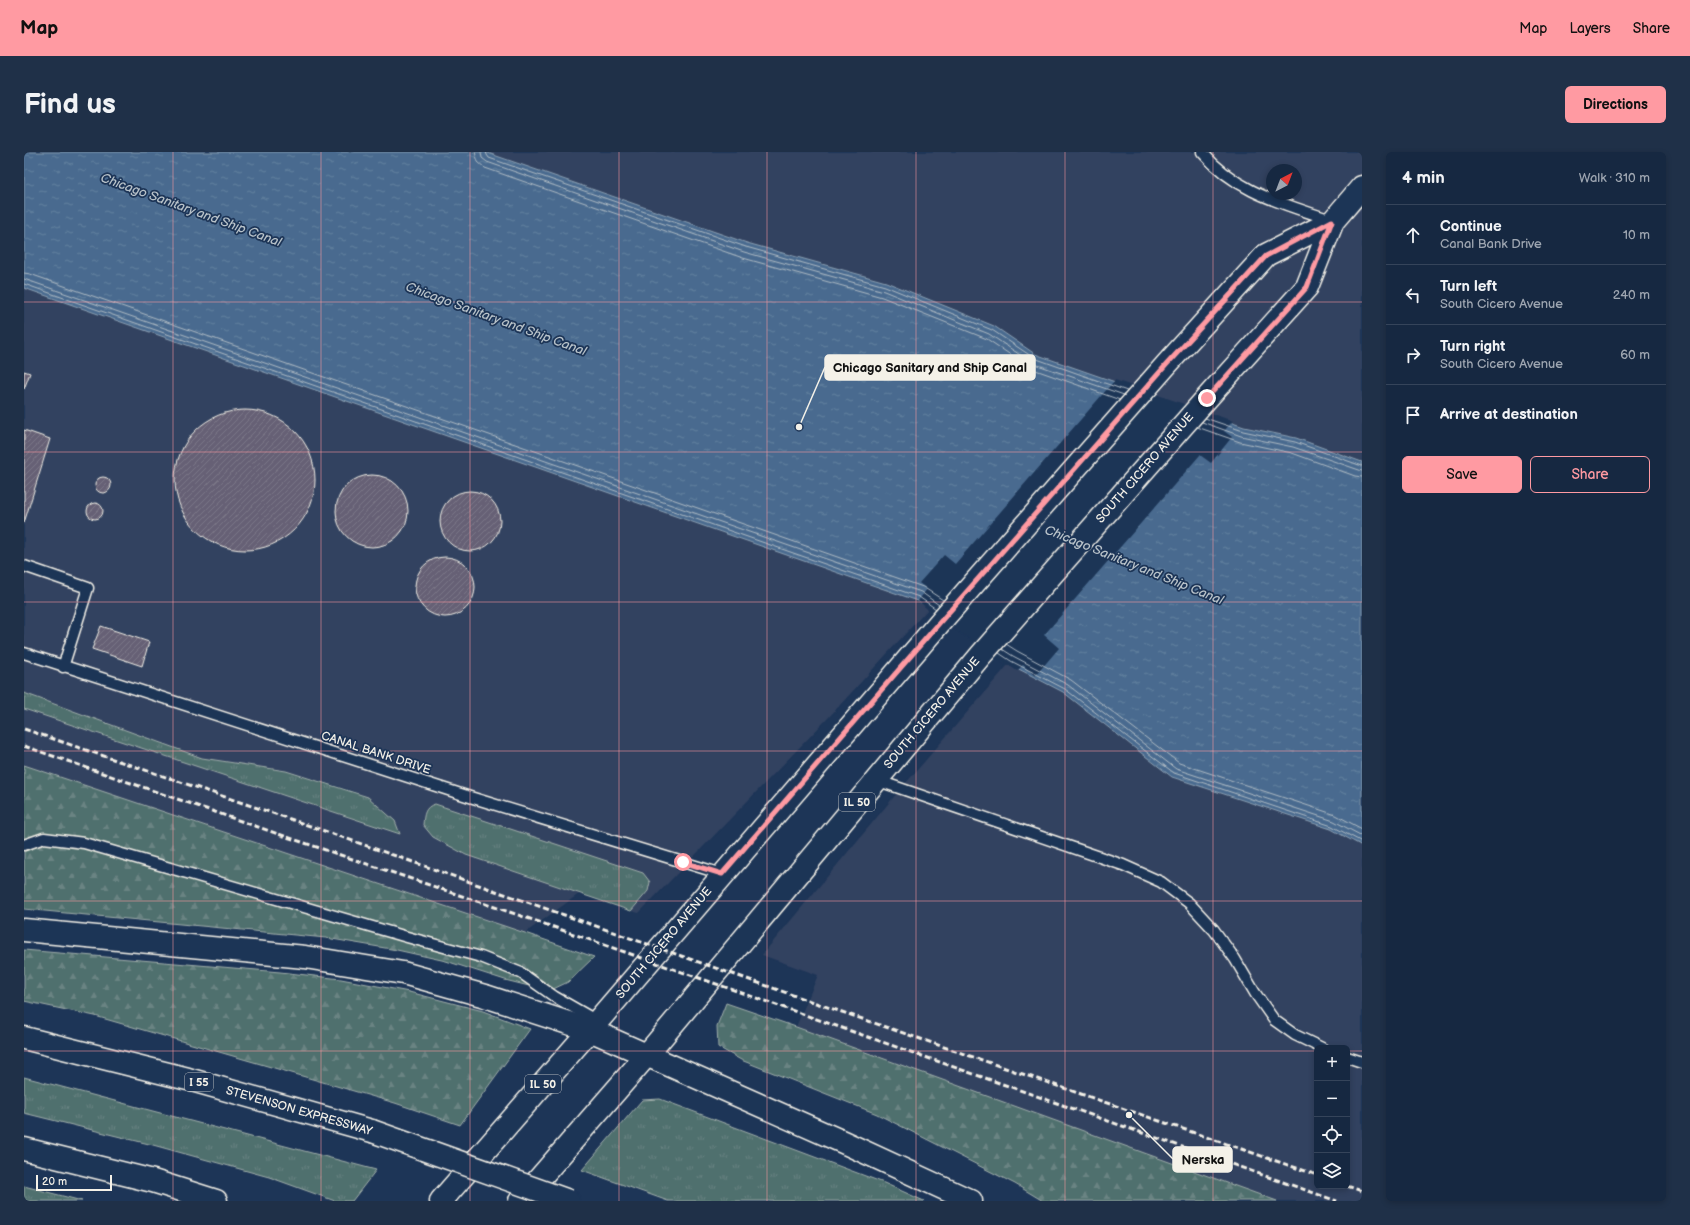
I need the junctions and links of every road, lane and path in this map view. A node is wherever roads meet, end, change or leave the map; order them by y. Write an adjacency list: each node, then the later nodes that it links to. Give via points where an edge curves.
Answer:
1 (1202, 152): 3 (lane, via 1237,183 1262,196)
2 (1362, 187): 3 (main road, SOUTH CICERO AVENUE / IL 50)
3 (1332, 221): 7 (main road, SOUTH CICERO AVENUE / IL 50, via 1307,287 981,655); 9 (main road, SOUTH CICERO AVENUE / IL 50, via 1266,256 1167,364)
4 (24, 566): 6 (lane, via 88,588)
5 (24, 653): 6 (lane, CANAL BANK DRIVE)
6 (63, 667): 9 (lane, CANAL BANK DRIVE, via 470,797)
7 (876, 780): 13 (lane, via 1123,865 1161,882 1189,903 1214,930 1274,1020 1295,1035); 14 (main road, SOUTH CICERO AVENUE / IL 50)
8 (24, 845): 11 (lane, via 44,838 84,843 481,957 521,973)
9 (722, 874): 11 (main road, SOUTH CICERO AVENUE / IL 50)
10 (24, 930): 11 (main road, via 305,957 403,973)
11 (594, 1026): 14 (main road); 19 (main road, SOUTH CICERO AVENUE / IL 50)
12 (24, 1038): 21 (main road, STEVENSON EXPRESSWAY / I 55, bridge, via 188,1079 372,1131)
13 (1316, 1045)
14 (646, 1056): 20 (main road, SOUTH CICERO AVENUE / IL 50); 22 (main road)
15 (1350, 1058): 16 (lane)
16 (1362, 1062)
17 (24, 1149): 18 (main road, via 154,1181)
18 (216, 1201)
19 (441, 1201)
20 (520, 1201)
21 (569, 1201)
22 (971, 1201)

